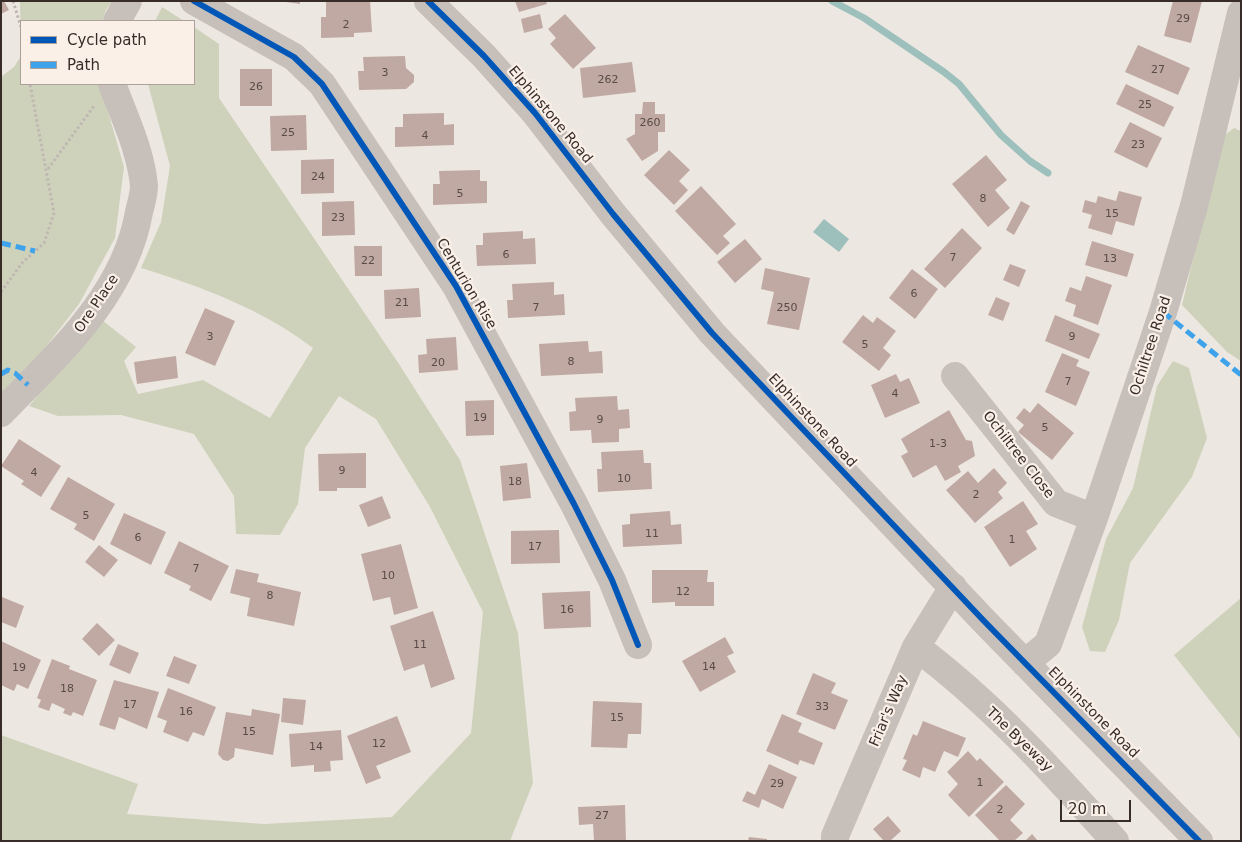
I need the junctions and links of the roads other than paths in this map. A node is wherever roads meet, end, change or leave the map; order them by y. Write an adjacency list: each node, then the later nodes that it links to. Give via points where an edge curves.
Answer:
1 (128, 1): 5 (street)
2 (194, 1): 11 (street, Centurion Rise, via 294,57 322,84 456,286 578,512 612,580)
3 (428, 1): 10 (street, Elphinstone Road, via 535,113 613,214 712,333)
4 (1241, 13): 9 (street, Ochiltree Road, via 1194,206 1163,312)
5 (118, 20)
6 (105, 92): 8 (street, Ore Place, via 134,142 144,186 136,232 113,283 74,338)
7 (955, 376): 9 (street, Ochiltree Close, via 1056,503)
8 (1, 413)
9 (1094, 518): 13 (street, Ochiltree Road, via 1048,644)
10 (953, 587): 12 (street, Friar's Way); 13 (street, Elphinstone Road)
11 (638, 645)
12 (916, 647): 14 (street, Friar's Way); 15 (street, The Byeway, via 946,668 1046,764)
13 (1025, 663): 16 (street, Elphinstone Road)
14 (835, 841)
15 (1115, 841)
16 (1199, 841)

